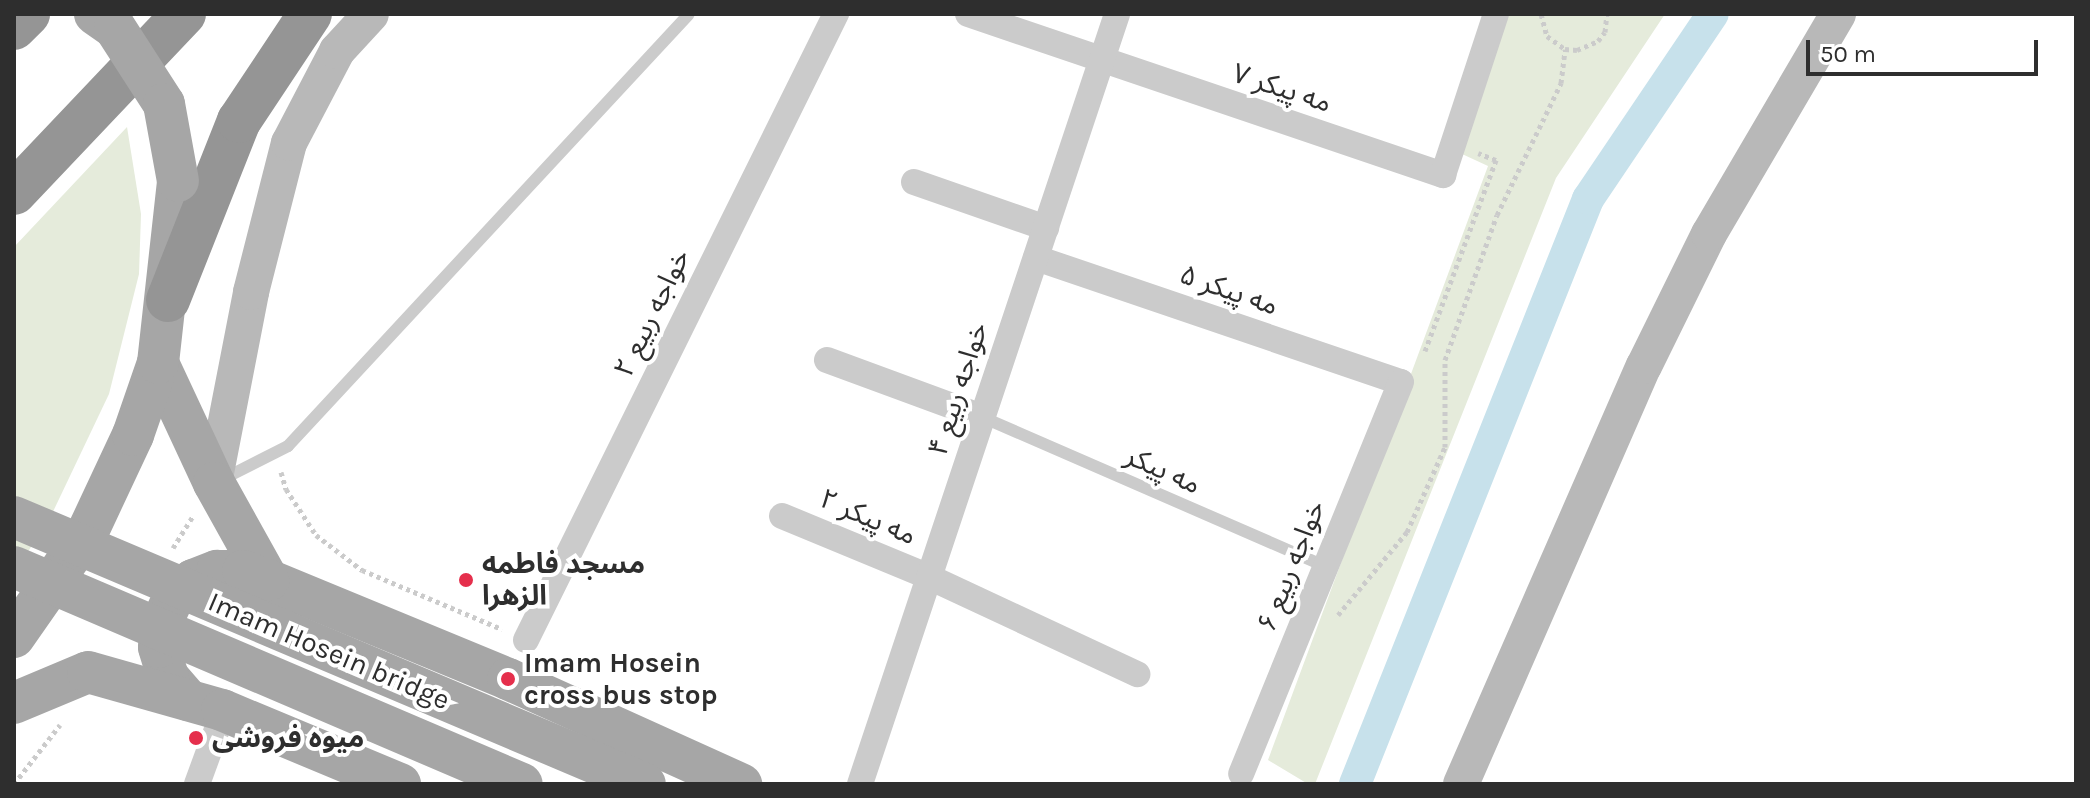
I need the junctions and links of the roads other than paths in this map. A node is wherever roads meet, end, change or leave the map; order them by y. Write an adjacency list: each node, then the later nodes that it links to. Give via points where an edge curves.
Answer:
1 (28, 14): 12 (highway)
2 (95, 14): 18 (main road, bridge, via 115,28 164,104 178,181)
3 (184, 14): 15 (highway)
4 (310, 14): 18 (highway, via 239,121)
5 (371, 14): 23 (street, via 337,51 289,143 251,292)
6 (689, 14): 23 (lane, via 288,446)
7 (836, 14): 31 (street, خواجه ربیع ۲)
8 (968, 14): 13 (street, مه پیکر ۷)
9 (1117, 14): 13 (street, خواجه ربیع ۴)
10 (1496, 14): 13 (street, مه پیکر ۷, via 1443,175)
11 (1838, 14): 42 (street, via 1709,234 1644,366)
12 (14, 28)
13 (1101, 61): 16 (street, خواجه ربیع ۴)
14 (914, 182): 16 (street)
15 (14, 193)
16 (1046, 228): 17 (street, خواجه ربیع ۴)
17 (1036, 258): 21 (street, مه پیکر ۵); 22 (street, خواجه ربیع ۴)
18 (168, 300): 20 (main road)
19 (827, 360): 22 (street)
20 (158, 363): 23 (main road); 30 (main road, via 133,435 88,531)
21 (1401, 382): 26 (street, خواجه ربیع ۶)
22 (982, 417): 26 (lane, مه پیکر); 28 (street, خواجه ربیع ۴)
23 (214, 483): 29 (main road)
24 (782, 516): 28 (street, مه پیکر ۲)
25 (14, 517): 39 (main road, Imam Hosein bridge, bridge)
26 (1325, 566): 35 (street, خواجه ربیع ۶)
27 (14, 567): 38 (main road, Imam Hosein bridge, bridge)
28 (929, 577): 32 (street, مه پیکر ۲); 41 (street, خواجه ربیع ۴)
29 (268, 580): 34 (main road, via 243,571 217,571 193,580 173,598 159,647 168,677); 40 (main road, via 520,684)
30 (14, 637)
31 (526, 640)
32 (1137, 674)
33 (14, 703): 34 (main road, via 88,672)
34 (204, 711): 36 (street); 37 (main road, via 222,710)
35 (1241, 774)
36 (197, 784)
37 (400, 784)
38 (522, 784)
39 (645, 784)
40 (741, 784)
41 (860, 784)
42 (1461, 784)

